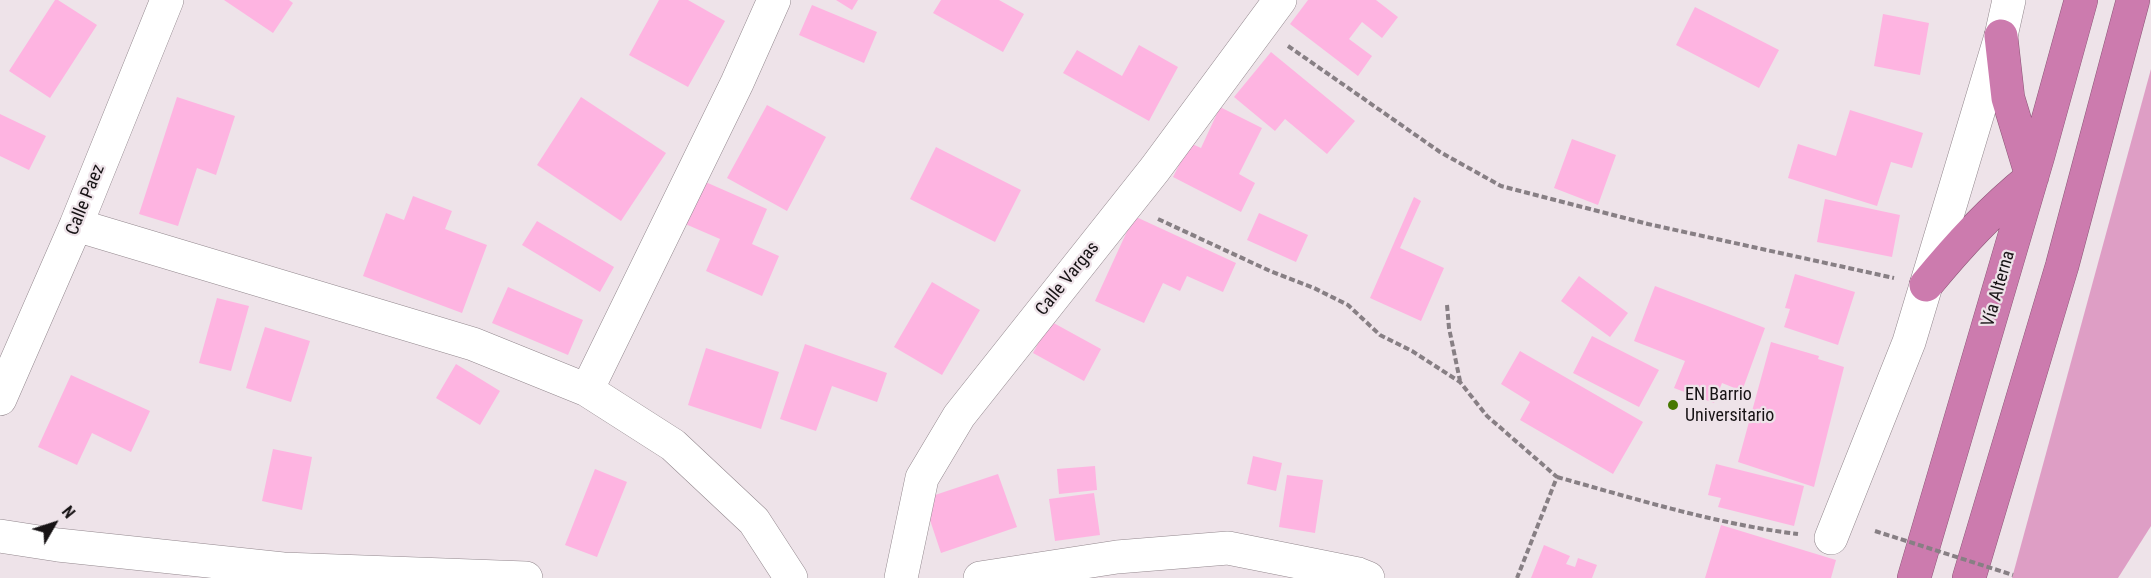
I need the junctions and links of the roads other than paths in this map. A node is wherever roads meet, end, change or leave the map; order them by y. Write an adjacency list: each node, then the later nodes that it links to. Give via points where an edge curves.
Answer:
1 (167, 0): 9 (street, Calle Paez)
2 (774, 0): 11 (street)
3 (1280, 0): 17 (street, Calle Vargas, via 1127,205 959,416 922,478)
4 (2009, 0): 7 (street)
5 (2081, 0): 8 (highway, Vía Alterna)
6 (2133, 0): 21 (highway, via 2065,255)
7 (2001, 36): 8 (highway, via 2008,98); 10 (street)
8 (2032, 177): 10 (highway, via 1999,204); 20 (highway, Vía Alterna)
9 (76, 225): 11 (street, via 473,344); 12 (street, Calle Paez)
10 (1926, 285): 14 (street, via 1909,342)
11 (587, 390): 16 (street, via 673,445 754,521)
12 (0, 399)
13 (0, 536): 15 (street, via 283,569)
14 (1832, 538)
15 (526, 578)
16 (791, 578)
17 (901, 578)
18 (980, 578): 19 (street, via 1117,557 1228,548)
19 (1368, 578)
20 (1914, 578)
21 (1969, 578)

